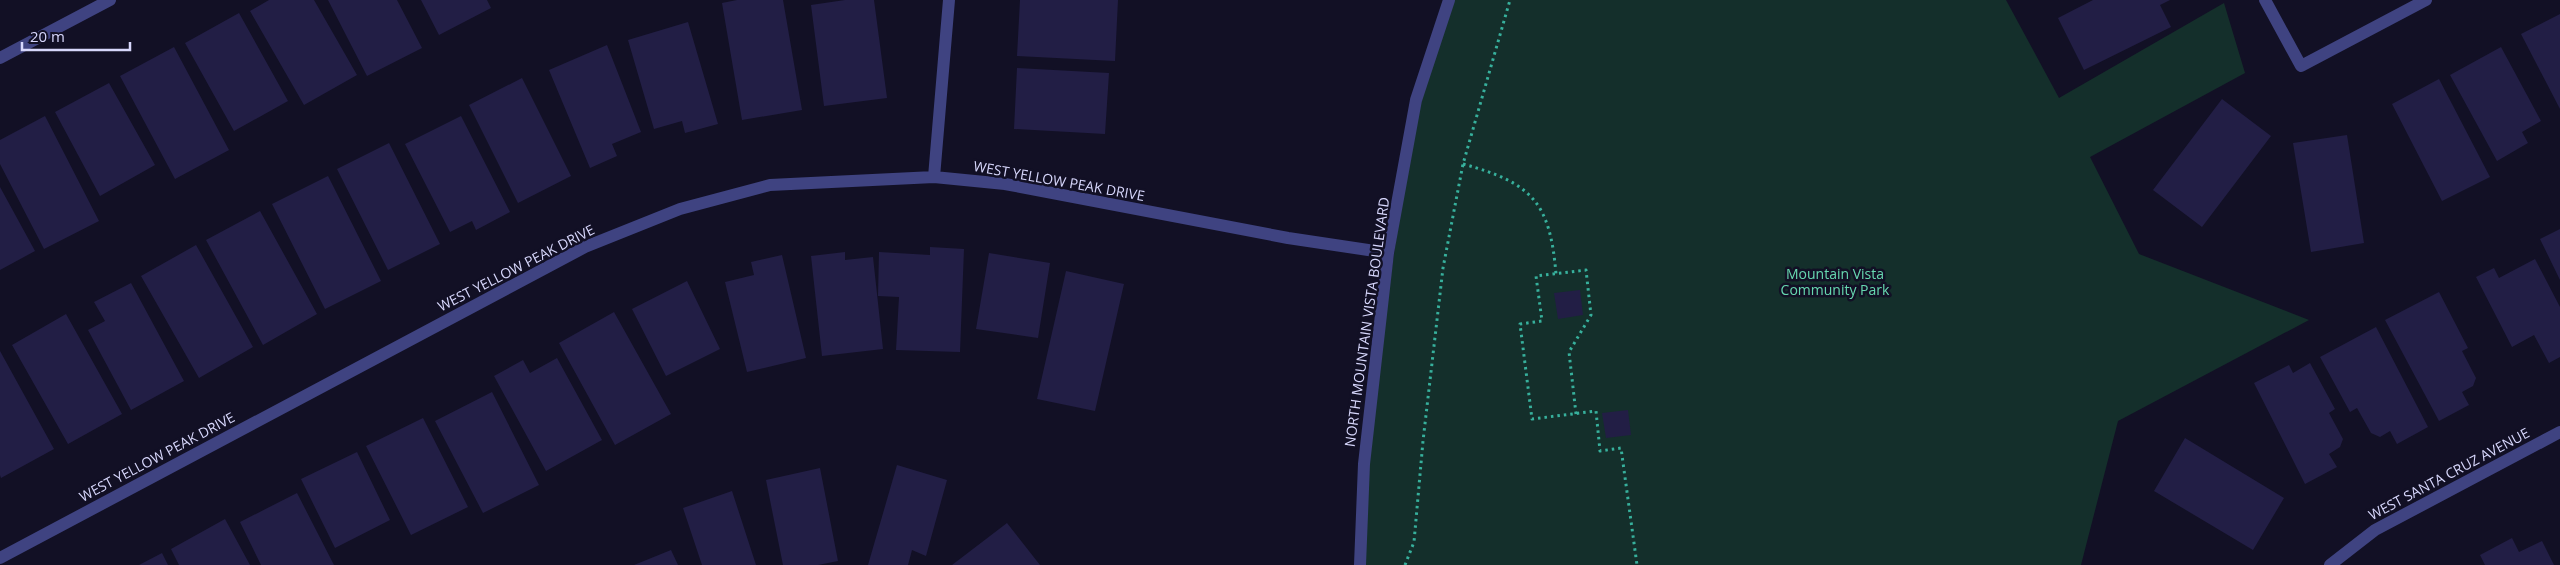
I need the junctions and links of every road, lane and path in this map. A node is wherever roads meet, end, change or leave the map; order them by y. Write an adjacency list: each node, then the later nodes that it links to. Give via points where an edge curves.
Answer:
1 (110, 0): 7 (street)
2 (949, 0): 9 (street)
3 (1449, 0): 10 (street, NORTH MOUNTAIN VISTA BOULEVARD, via 1416,100)
4 (1510, 0): 8 (path)
5 (2264, 0): 6 (street, via 2301,66)
6 (2426, 0)
7 (0, 58)
8 (1463, 164): 11 (path, via 1515,183 1534,198 1551,232); 16 (path, via 1443,268 1414,542)
9 (934, 177): 10 (street, WEST YELLOW PEAK DRIVE, via 1005,184 1288,238); 14 (street, WEST YELLOW PEAK DRIVE, via 770,186 680,209 585,246)
10 (1388, 253): 15 (street, NORTH MOUNTAIN VISTA BOULEVARD, via 1364,464)
11 (1556, 274): 12 (path, via 1586,270 1591,315 1569,352); 12 (path, via 1536,276 1542,321 1520,324 1532,419)
12 (1576, 414): 17 (path, via 1596,411 1600,451 1621,448)
13 (2560, 432): 18 (street, WEST SANTA CRUZ AVENUE, via 2375,530)
14 (0, 558)
15 (1360, 565)
16 (1405, 565)
17 (1637, 565)
18 (2330, 565)

